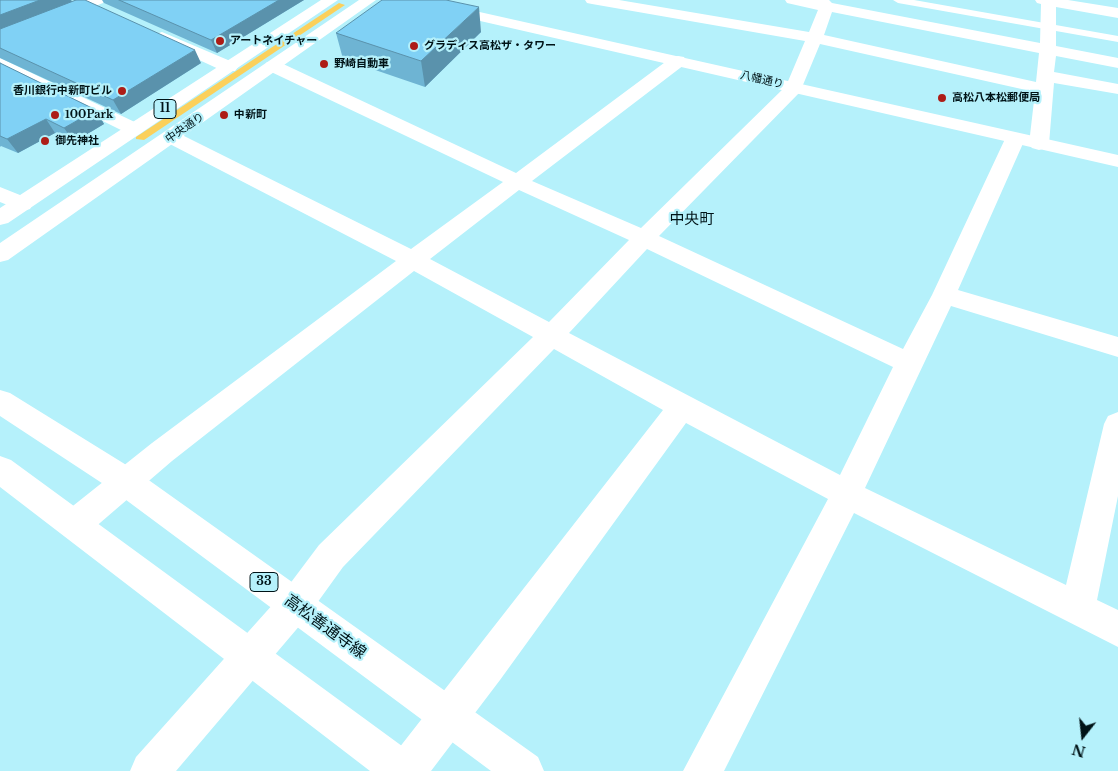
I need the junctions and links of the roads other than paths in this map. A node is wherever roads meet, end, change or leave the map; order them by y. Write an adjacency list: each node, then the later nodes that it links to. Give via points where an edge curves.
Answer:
1 (331, 0): 21 (main road, 中央通り / 11)
2 (369, 0): 20 (main road, 中央通り / 11)
3 (406, 0): 17 (main road, 八幡通り)
4 (592, 0): 13 (main road)
5 (792, 0): 8 (main road)
6 (898, 0): 11 (lane)
7 (1047, 0): 10 (main road); 11 (main road)
8 (824, 3): 13 (main road); 16 (main road)
9 (93, 4): 14 (main road)
10 (1118, 13)
11 (1048, 26): 15 (lane); 16 (main road)
12 (148, 31): 21 (main road)
13 (816, 38): 22 (main road); 23 (main road)
14 (0, 39)
15 (1118, 39)
16 (1048, 49): 19 (main road); 22 (main road)
17 (678, 60): 23 (main road, 八幡通り); 29 (main road)
18 (0, 63): 25 (main road)
19 (1118, 63)
20 (273, 66): 26 (main road, 中央通り / 11); 29 (main road)
21 (229, 67): 25 (main road, 中央通り / 11)
22 (1046, 83): 24 (main road); 27 (main road)
23 (794, 88): 27 (main road, 八幡通り); 33 (main road)
24 (1118, 89)
25 (134, 129): 31 (main road, 中央通り / 11)
26 (171, 138): 34 (main road, 中央通り / 11); 35 (main road)
27 (1027, 141): 28 (main road, 八幡通り); 36 (main road)
28 (1118, 161)
29 (518, 182): 33 (main road); 35 (main road)
30 (0, 194): 31 (main road)
31 (22, 204): 32 (main road, 中央通り / 11)
32 (0, 218)
33 (644, 238): 37 (main road); 39 (main road)
34 (0, 254)
35 (413, 260): 37 (main road); 44 (main road)
36 (944, 295): 38 (main road); 39 (main road)
37 (552, 335): 41 (main road); 47 (main road, via 331,556)
38 (1118, 348)
39 (909, 363): 45 (main road)
40 (0, 401): 44 (main road, 高松善通寺線 / 33)
41 (682, 407): 45 (main road); 51 (main road)
42 (1118, 424): 48 (main road)
43 (0, 469): 46 (main road)
44 (125, 481): 46 (main road); 47 (main road, 高松善通寺線 / 33)
45 (847, 494): 48 (main road); 55 (main road)
46 (75, 524): 50 (main road)
47 (295, 605): 50 (main road); 51 (main road, 高松善通寺線 / 33)
48 (1078, 608): 49 (main road)
49 (1118, 629)
50 (251, 656): 52 (main road); 53 (main road)
51 (448, 716): 53 (main road); 54 (main road, 高松善通寺線 / 33)
52 (150, 771)
53 (404, 771)
54 (524, 771)
55 (703, 771)

